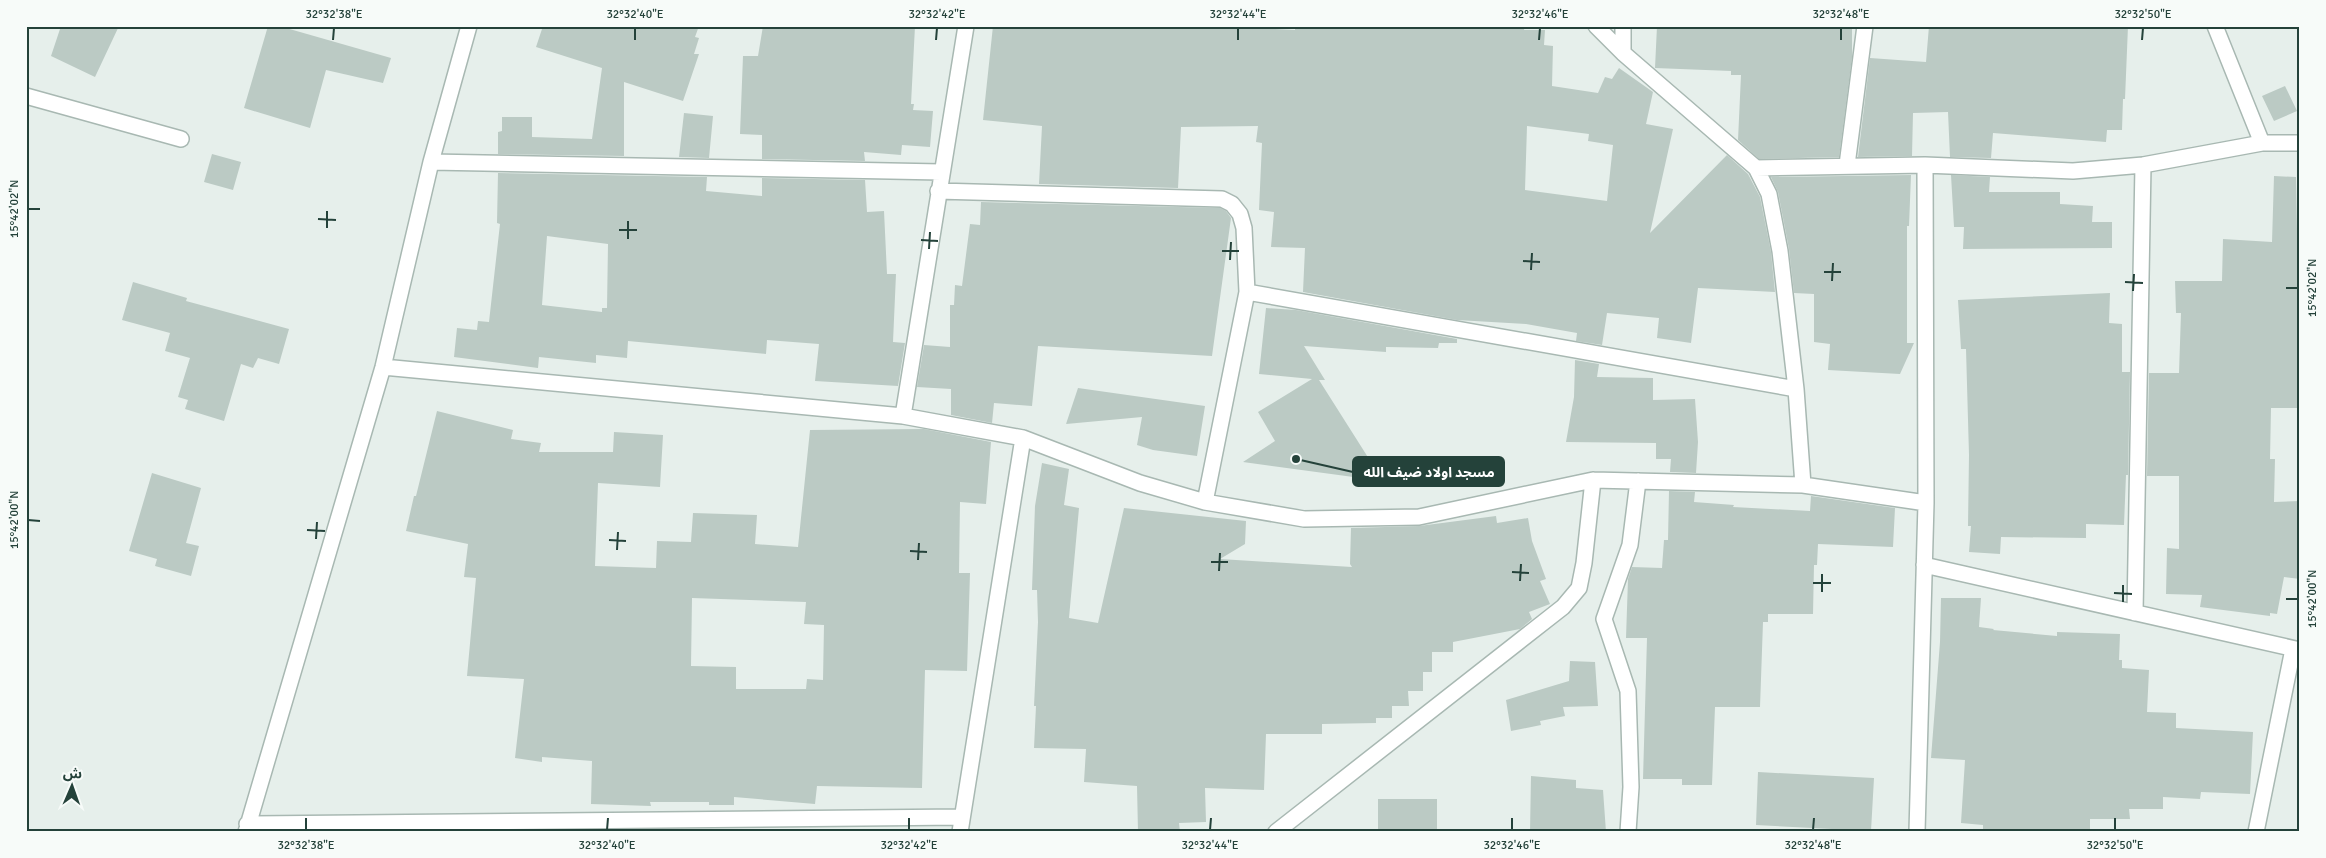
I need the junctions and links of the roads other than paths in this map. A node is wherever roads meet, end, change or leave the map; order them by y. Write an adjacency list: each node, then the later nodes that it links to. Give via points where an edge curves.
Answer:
1 (469, 26): 12 (street)
2 (966, 26): 17 (street)
3 (1596, 26): 7 (street)
4 (1623, 26): 7 (street)
5 (1865, 26): 13 (street)
6 (2215, 26): 10 (street)
7 (1624, 53): 16 (street)
8 (26, 96): 9 (street)
9 (181, 139)
10 (2262, 143): 11 (street); 15 (street)
11 (2300, 143)
12 (431, 162): 17 (street); 20 (street)
13 (1847, 165): 14 (street); 16 (street)
14 (1925, 165): 15 (street, via 2073,172); 28 (street)
15 (2143, 165): 30 (street)
16 (1756, 168): 21 (street, via 1769,194 1780,251)
17 (942, 172): 18 (street)
18 (938, 191): 19 (street, via 1222,200 1232,204 1240,214 1244,228); 22 (street)
19 (1247, 292): 21 (street); 27 (street)
20 (383, 367): 22 (street); 33 (street)
21 (1796, 389): 26 (street)
22 (903, 416): 23 (street)
23 (1023, 438): 27 (street, via 1140,483); 32 (street)
24 (1593, 480): 25 (street); 27 (street, via 1419,517 1304,519); 34 (street, via 1581,580 1579,588 1563,608)
25 (1638, 481): 26 (street); 35 (street, via 1630,545 1604,619 1628,691 1631,787)
26 (1803, 485): 28 (street)
27 (1205, 502)
28 (1926, 503): 29 (street)
29 (1924, 565): 30 (street); 36 (street)
30 (2135, 613): 31 (street)
31 (2296, 649): 37 (street)
32 (960, 824): 33 (street)
33 (247, 828)
34 (1276, 832)
35 (1628, 832)
36 (1917, 832)
37 (2256, 832)

